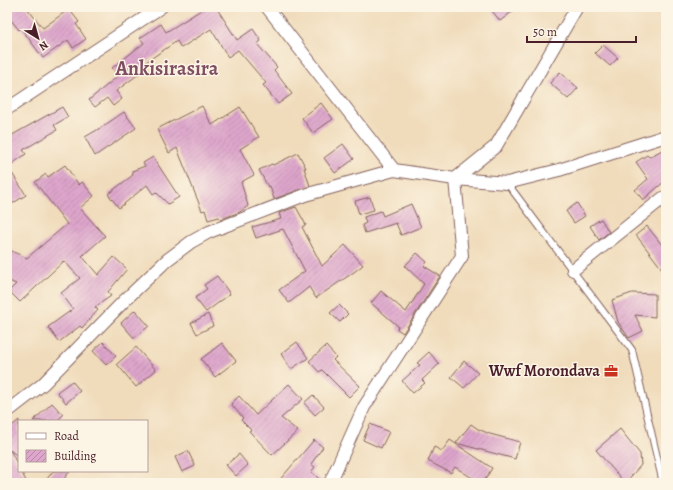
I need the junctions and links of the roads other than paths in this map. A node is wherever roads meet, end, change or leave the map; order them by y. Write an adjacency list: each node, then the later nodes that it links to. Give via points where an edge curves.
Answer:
1 (161, 7): 4 (street)
2 (267, 7): 6 (street)
3 (577, 7): 7 (street, via 496,146)
4 (7, 109)
5 (666, 136): 8 (street, via 559,170)
6 (394, 170): 7 (street); 11 (street, via 305,195 209,232 191,242 167,260 125,300 43,384)
7 (455, 179): 8 (street); 12 (street, via 462,256 364,406)
8 (507, 183): 10 (lane)
9 (666, 203): 10 (street, via 663,198)
10 (573, 270): 13 (lane, via 632,350)
11 (7, 412)
12 (330, 483)
13 (663, 483)

